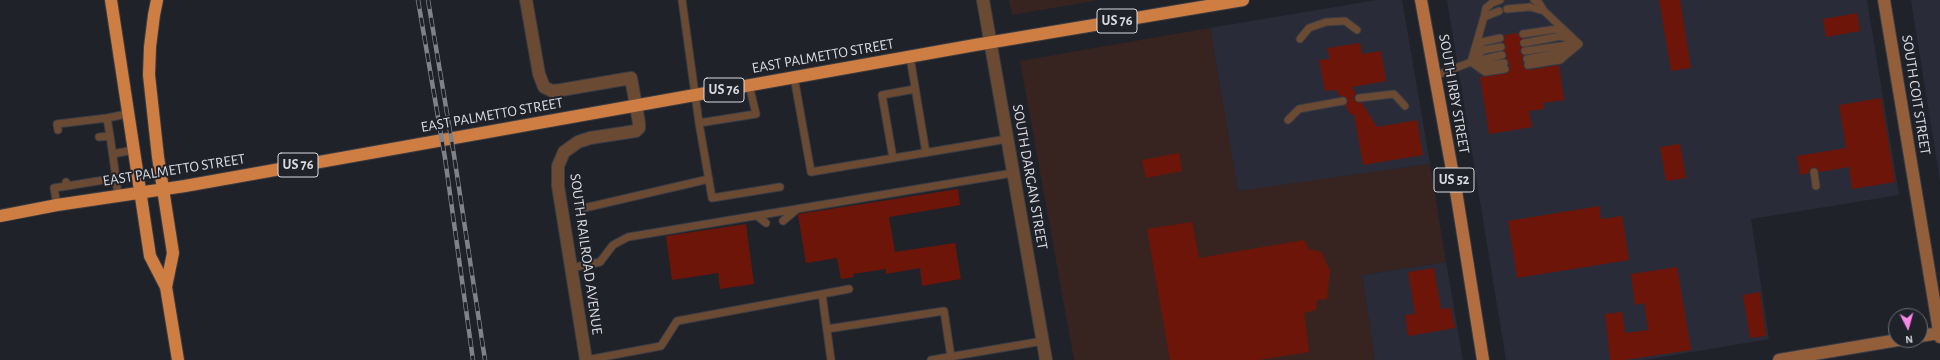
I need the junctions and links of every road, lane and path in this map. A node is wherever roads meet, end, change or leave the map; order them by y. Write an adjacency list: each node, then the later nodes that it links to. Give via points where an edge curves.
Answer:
1 (111, 0): 40 (highway)
2 (157, 0): 62 (highway, via 151,34 149,75)
3 (526, 0): 36 (street, SOUTH RAILROAD AVENUE, via 539,74 544,87 552,91 631,78)
4 (682, 0): 33 (lane)
5 (983, 0): 19 (street, SOUTH DARGAN STREET)
6 (1243, 0): 19 (highway, US 76)
7 (1421, 0): 29 (main road, SOUTH IRBY STREET / US 52)
8 (1500, 0): 14 (lane, via 1486,8)
9 (1534, 0): 13 (lane)
10 (1884, 0): 77 (street, SOUTH COIT STREET)
11 (1508, 9): 13 (lane, via 1530,7)
12 (1499, 11): 14 (lane)
13 (1544, 11): 21 (lane)
14 (1484, 17): 26 (lane)
15 (1357, 30): 18 (lane, via 1345,21 1326,22 1309,28)
16 (1523, 34): 21 (lane, via 1558,29)
17 (1500, 38): 26 (lane, via 1482,42)
18 (1300, 39)
19 (990, 43): 25 (highway, EAST PALMETTO STREET / US 76); 50 (street, SOUTH DARGAN STREET)
20 (1524, 43): 21 (lane, via 1561,36)
21 (1579, 44): 23 (lane); 27 (lane, via 1560,53)
22 (1501, 46): 26 (lane, via 1483,50)
23 (1525, 51)
24 (1502, 55): 26 (lane)
25 (910, 57): 30 (highway, EAST PALMETTO STREET / US 76); 32 (lane)
26 (1472, 62): 28 (lane, via 1485,72); 29 (lane)
27 (1527, 62)
28 (1504, 66)
29 (1435, 76): 87 (main road, SOUTH IRBY STREET / US 52)
30 (794, 77): 31 (highway, EAST PALMETTO STREET / US 76); 55 (lane, via 811,172)
31 (749, 85): 33 (highway, EAST PALMETTO STREET / US 76); 43 (lane, via 756,114)
32 (915, 89): 39 (lane, via 882,95); 53 (lane, via 917,121)
33 (695, 95): 36 (highway, EAST PALMETTO STREET / US 76); 43 (lane)
34 (1359, 98): 37 (lane, via 1394,94)
35 (1343, 101): 42 (lane, via 1299,109)
36 (636, 105): 62 (highway, EAST PALMETTO STREET / US 76); 72 (street, SOUTH RAILROAD AVENUE, via 639,128 578,142 569,146 559,159 558,186)
37 (1405, 106)
38 (893, 111): 39 (lane)
39 (885, 113): 45 (lane)
40 (128, 114): 41 (lane); 52 (highway)
41 (107, 118): 46 (lane, via 57,124); 47 (lane)
42 (1288, 120)
43 (700, 123): 59 (lane)
44 (895, 124): 45 (lane)
45 (887, 126): 51 (lane)
46 (58, 130)
47 (110, 136): 48 (lane); 54 (lane)
48 (99, 138)
49 (897, 138): 51 (lane)
50 (1007, 139): 53 (lane); 57 (street, SOUTH DARGAN STREET)
51 (890, 140): 55 (lane)
52 (133, 150): 54 (lane); 63 (highway)
53 (926, 153): 55 (lane)
54 (113, 154): 58 (lane)
55 (893, 158)
56 (1814, 172): 60 (lane)
57 (1013, 173): 67 (lane); 79 (street, SOUTH DARGAN STREET)
58 (116, 178): 64 (lane); 65 (lane, via 66,184 54,188)
59 (709, 179): 61 (lane, via 712,198); 66 (lane)
60 (1816, 186)
61 (780, 187)
62 (162, 189): 63 (highway, EAST PALMETTO STREET / US 76); 73 (highway, via 173,253)
63 (140, 193): 64 (highway, EAST PALMETTO STREET / US 76); 73 (highway, via 150,256)
64 (118, 196): 65 (highway, EAST PALMETTO STREET / US 76)
65 (57, 205): 68 (highway, EAST PALMETTO STREET / US 76)
66 (580, 209)
67 (798, 209): 69 (lane); 70 (lane)
68 (0, 216)
69 (757, 216): 71 (lane); 72 (lane, via 628,237 613,245 600,262)
70 (783, 221)
71 (766, 223)
72 (571, 268): 83 (street, SOUTH RAILROAD AVENUE)
73 (166, 288): 82 (highway)
74 (849, 289): 75 (lane)
75 (822, 294): 76 (lane); 83 (lane, via 677,321 661,346)
76 (826, 329): 81 (lane, via 944,311); 84 (lane)
77 (1940, 334): 78 (street)
78 (1928, 335)
79 (1043, 341): 81 (lane); 86 (street, SOUTH DARGAN STREET)
80 (1888, 342): 88 (street)
81 (951, 357): 85 (lane)
82 (178, 360)
83 (586, 360)
84 (831, 360)
85 (932, 360)
86 (1046, 360)
87 (1483, 360)
88 (1779, 360)

